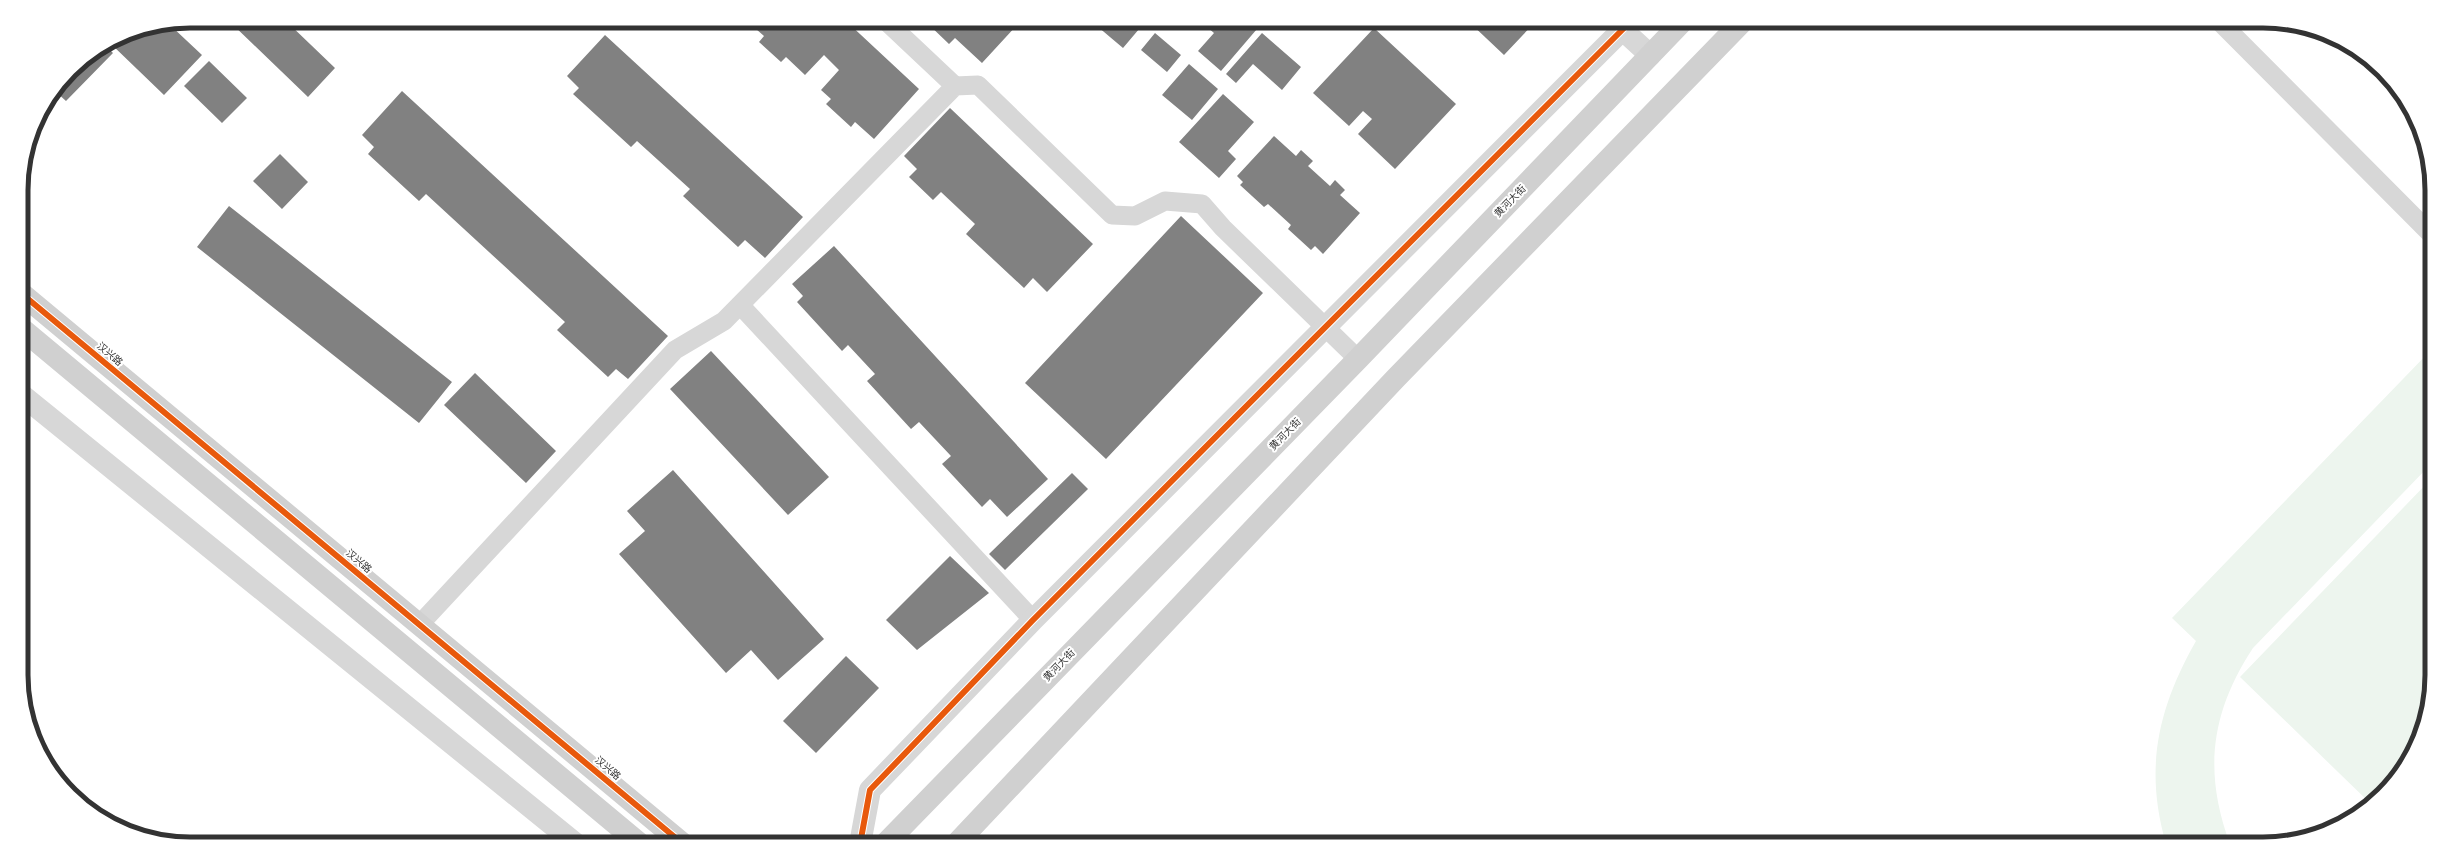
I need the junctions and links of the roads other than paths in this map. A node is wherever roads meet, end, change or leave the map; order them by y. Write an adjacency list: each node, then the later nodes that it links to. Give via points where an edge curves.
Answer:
1 (894, 28): 8 (lane)
2 (1618, 28): 12 (street)
3 (1626, 28): 7 (street)
4 (1676, 28): 7 (main road, 黄河大街)
5 (1736, 28): 23 (main road, via 1396,378)
6 (2226, 28): 9 (lane)
7 (1650, 55): 14 (main road, 黄河大街)
8 (956, 86): 11 (lane); 12 (lane, via 978,85 1112,215 1135,216 1165,201 1202,204)
9 (2425, 228)
10 (28, 299): 17 (main road, 汉兴路)
11 (740, 305): 16 (lane); 17 (lane, via 724,321 675,350)
12 (1325, 328): 14 (lane); 16 (street)
13 (28, 334): 19 (main road)
14 (1358, 359): 22 (main road, 黄河大街)
15 (28, 401): 18 (street)
16 (1033, 620): 21 (street, via 870,790)
17 (420, 624): 20 (main road, 汉兴路)
18 (567, 837)
19 (632, 837)
20 (675, 837)
21 (861, 837)
22 (891, 837)
23 (963, 837)

